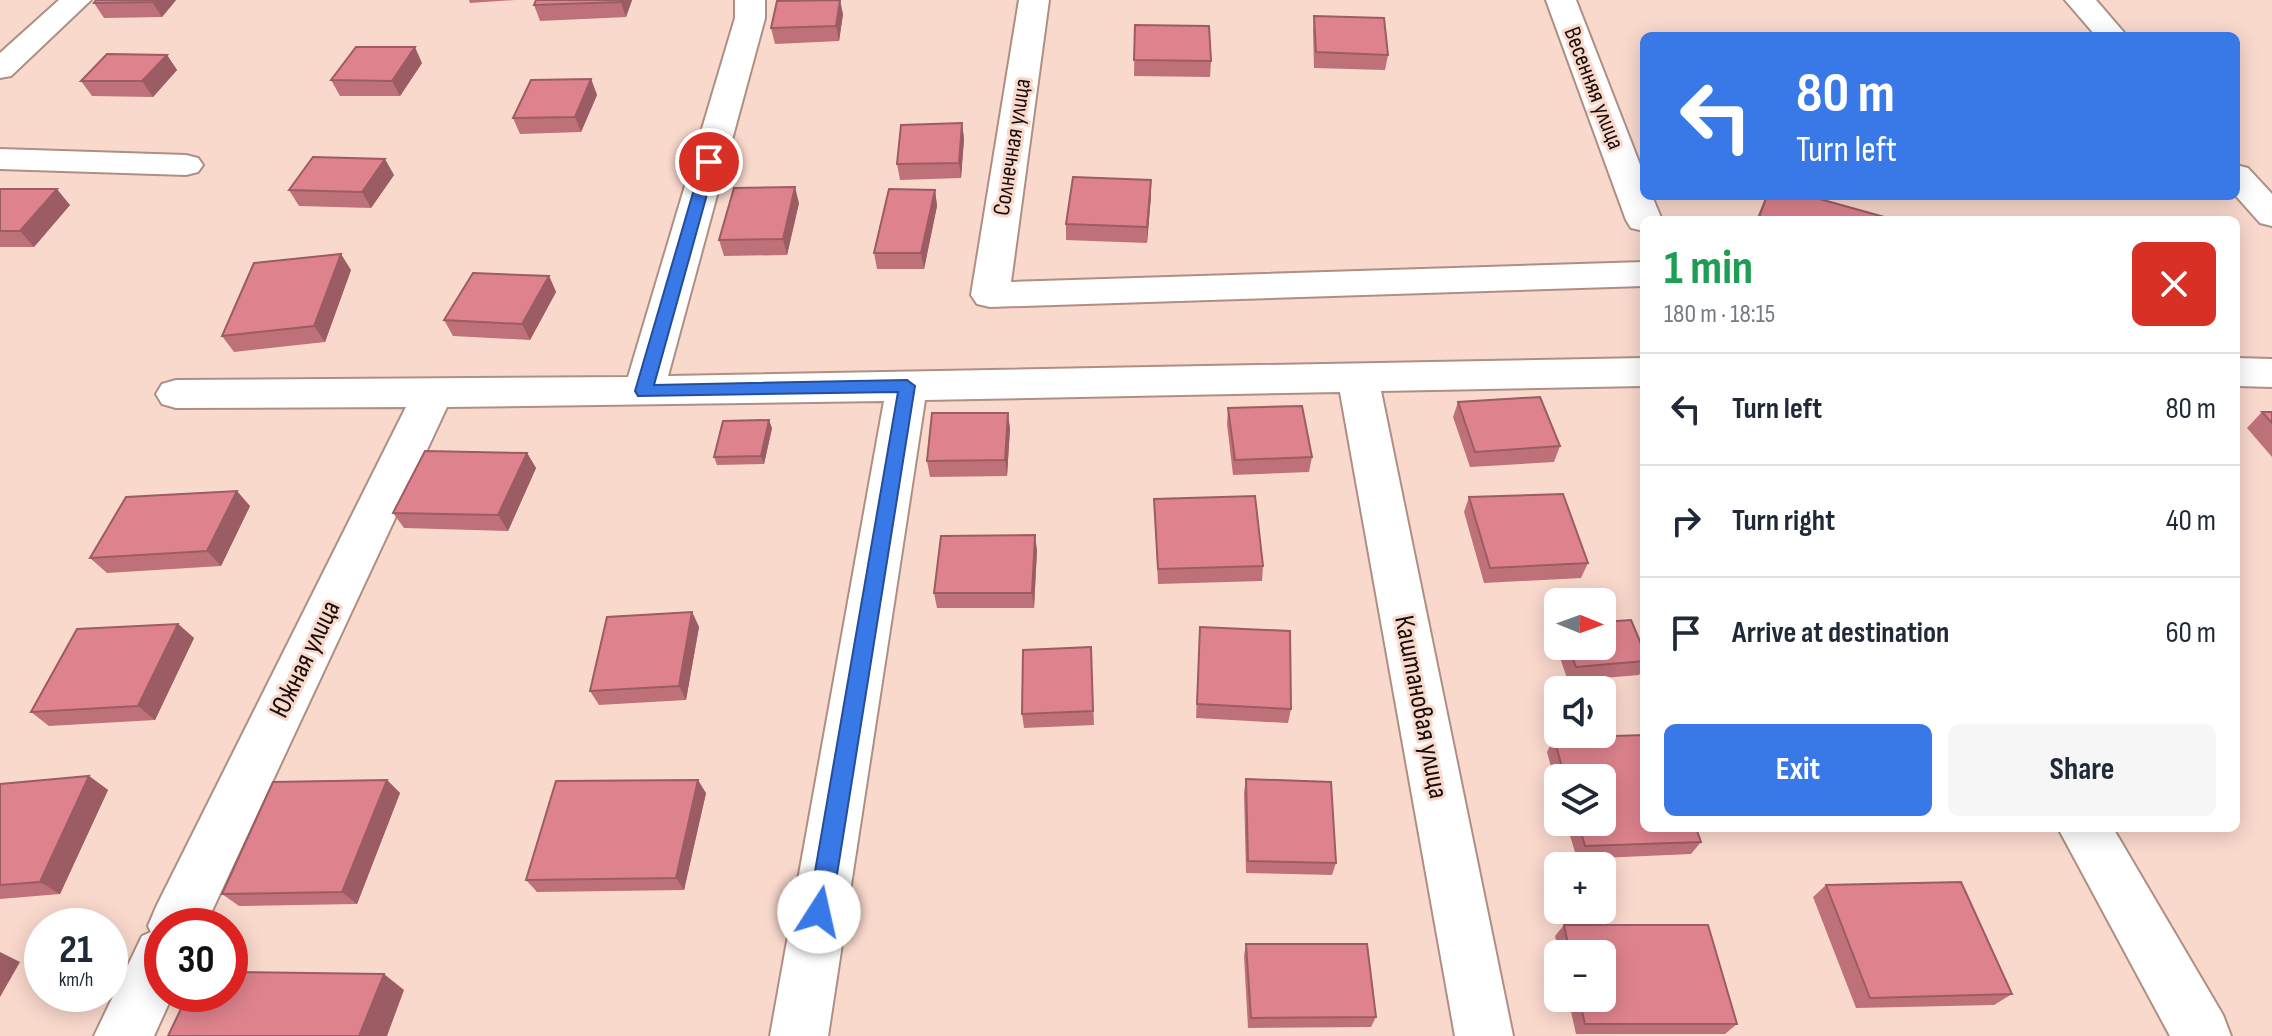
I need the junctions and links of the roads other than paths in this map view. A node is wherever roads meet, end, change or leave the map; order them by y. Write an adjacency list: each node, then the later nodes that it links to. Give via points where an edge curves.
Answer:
1 (76, 0): 7 (street)
2 (750, 0): 19 (street, via 750,18)
3 (1034, 0): 13 (street, Солнечная улица, via 990,295)
4 (1561, 0): 12 (street, Весенняя улица)
5 (2080, 0): 6 (street)
6 (2108, 32)
7 (0, 69)
8 (0, 159): 9 (street)
9 (186, 165)
10 (2240, 179): 11 (street)
11 (2272, 215)
12 (1642, 216)
13 (1640, 274)
14 (1640, 372): 17 (street)
15 (2240, 372): 16 (street)
16 (2272, 373)
17 (1358, 378): 18 (street); 27 (street, Каштановая улица)
18 (907, 386): 19 (street); 26 (street)
19 (644, 391): 20 (street)
20 (433, 393): 21 (street); 23 (street, Южная улица)
21 (176, 394)
22 (2086, 832): 28 (street)
23 (185, 908)
24 (144, 993): 25 (street)
25 (123, 1036)
26 (799, 1036)
27 (1484, 1036)
28 (2202, 1036)

